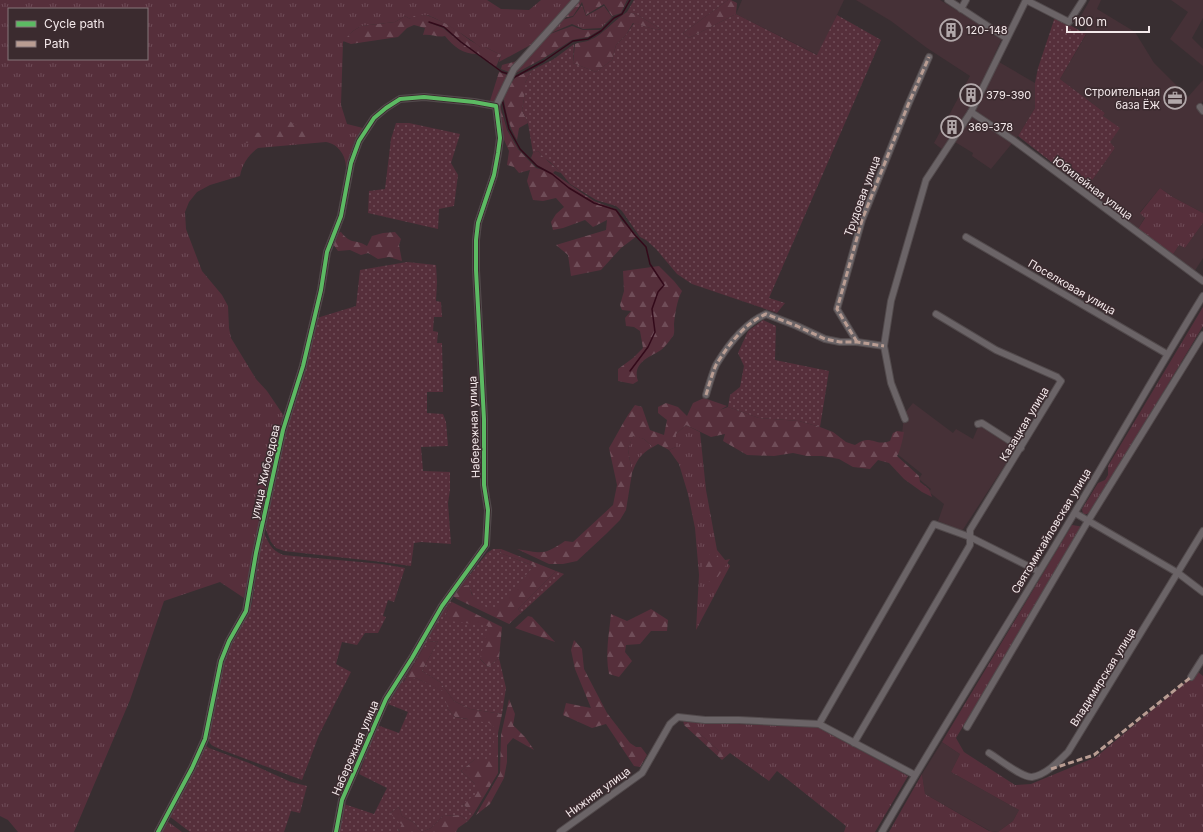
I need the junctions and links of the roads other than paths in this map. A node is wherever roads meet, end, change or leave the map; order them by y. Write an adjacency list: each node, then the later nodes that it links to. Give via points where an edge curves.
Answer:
1 (576, 0): 9 (street, via 514,69)
2 (948, 0): 6 (street)
3 (966, 0): 6 (street)
4 (1026, 0): 5 (street, via 1069,22); 7 (street)
5 (1083, 0)
6 (961, 9): 7 (street)
7 (1006, 38): 10 (street)
8 (929, 57): 16 (street, Трудовая улица, via 862,220 837,309)
9 (498, 104): 37 (street, улица Жибоедова, via 424,97 400,99 374,118 360,141 351,163 341,216 327,252 303,366 283,430 246,611 221,661 204,739 192,768); 38 (street, Набережная улица, via 498,153 494,175 478,223 476,240 484,472 488,510 486,546 442,606 386,699 342,800)
10 (970, 112): 12 (street, Юбилейная улица, via 1013,140); 17 (street, via 926,180 891,301)
11 (966, 236): 18 (street, Поселковая улица)
12 (1203, 281)
13 (1203, 296): 18 (street, Святомихайловская улица)
14 (936, 314): 22 (street, Казацкая улица, via 996,350 1061,381)
15 (1203, 335): 24 (street)
16 (857, 342): 17 (street); 19 (street, via 825,339 766,314 743,330 730,344 716,366)
17 (884, 346): 20 (street, via 891,383)
18 (1167, 354): 23 (street, Святомихайловская улица)
19 (706, 394)
20 (906, 419)
21 (978, 424): 22 (street, via 982,423)
22 (1021, 448): 26 (street, Казацкая улица, via 970,530)
23 (1075, 513): 24 (street); 27 (street, Святомихайловская улица)
24 (1088, 521): 28 (street); 33 (street)
25 (1203, 531): 28 (street, Владимирская улица)
26 (970, 537): 27 (street); 32 (street, via 934,524); 34 (street, Казацкая улица, via 970,545)
27 (1038, 571): 36 (street, Святомихайловская улица)
28 (1178, 574): 29 (street); 35 (street, Владимирская улица, via 1068,752 1051,769 1032,777 1025,776)
29 (1203, 592)
30 (1203, 658): 31 (street)
31 (1191, 677)
32 (819, 724): 34 (street); 39 (street, Нижняя улица, via 678,717 670,724 642,773)
33 (967, 727)
34 (854, 743): 36 (street)
35 (989, 753)
36 (915, 775): 40 (street, Святомихайловская улица)
37 (158, 832)
38 (336, 832)
39 (560, 832)
40 (882, 832)

